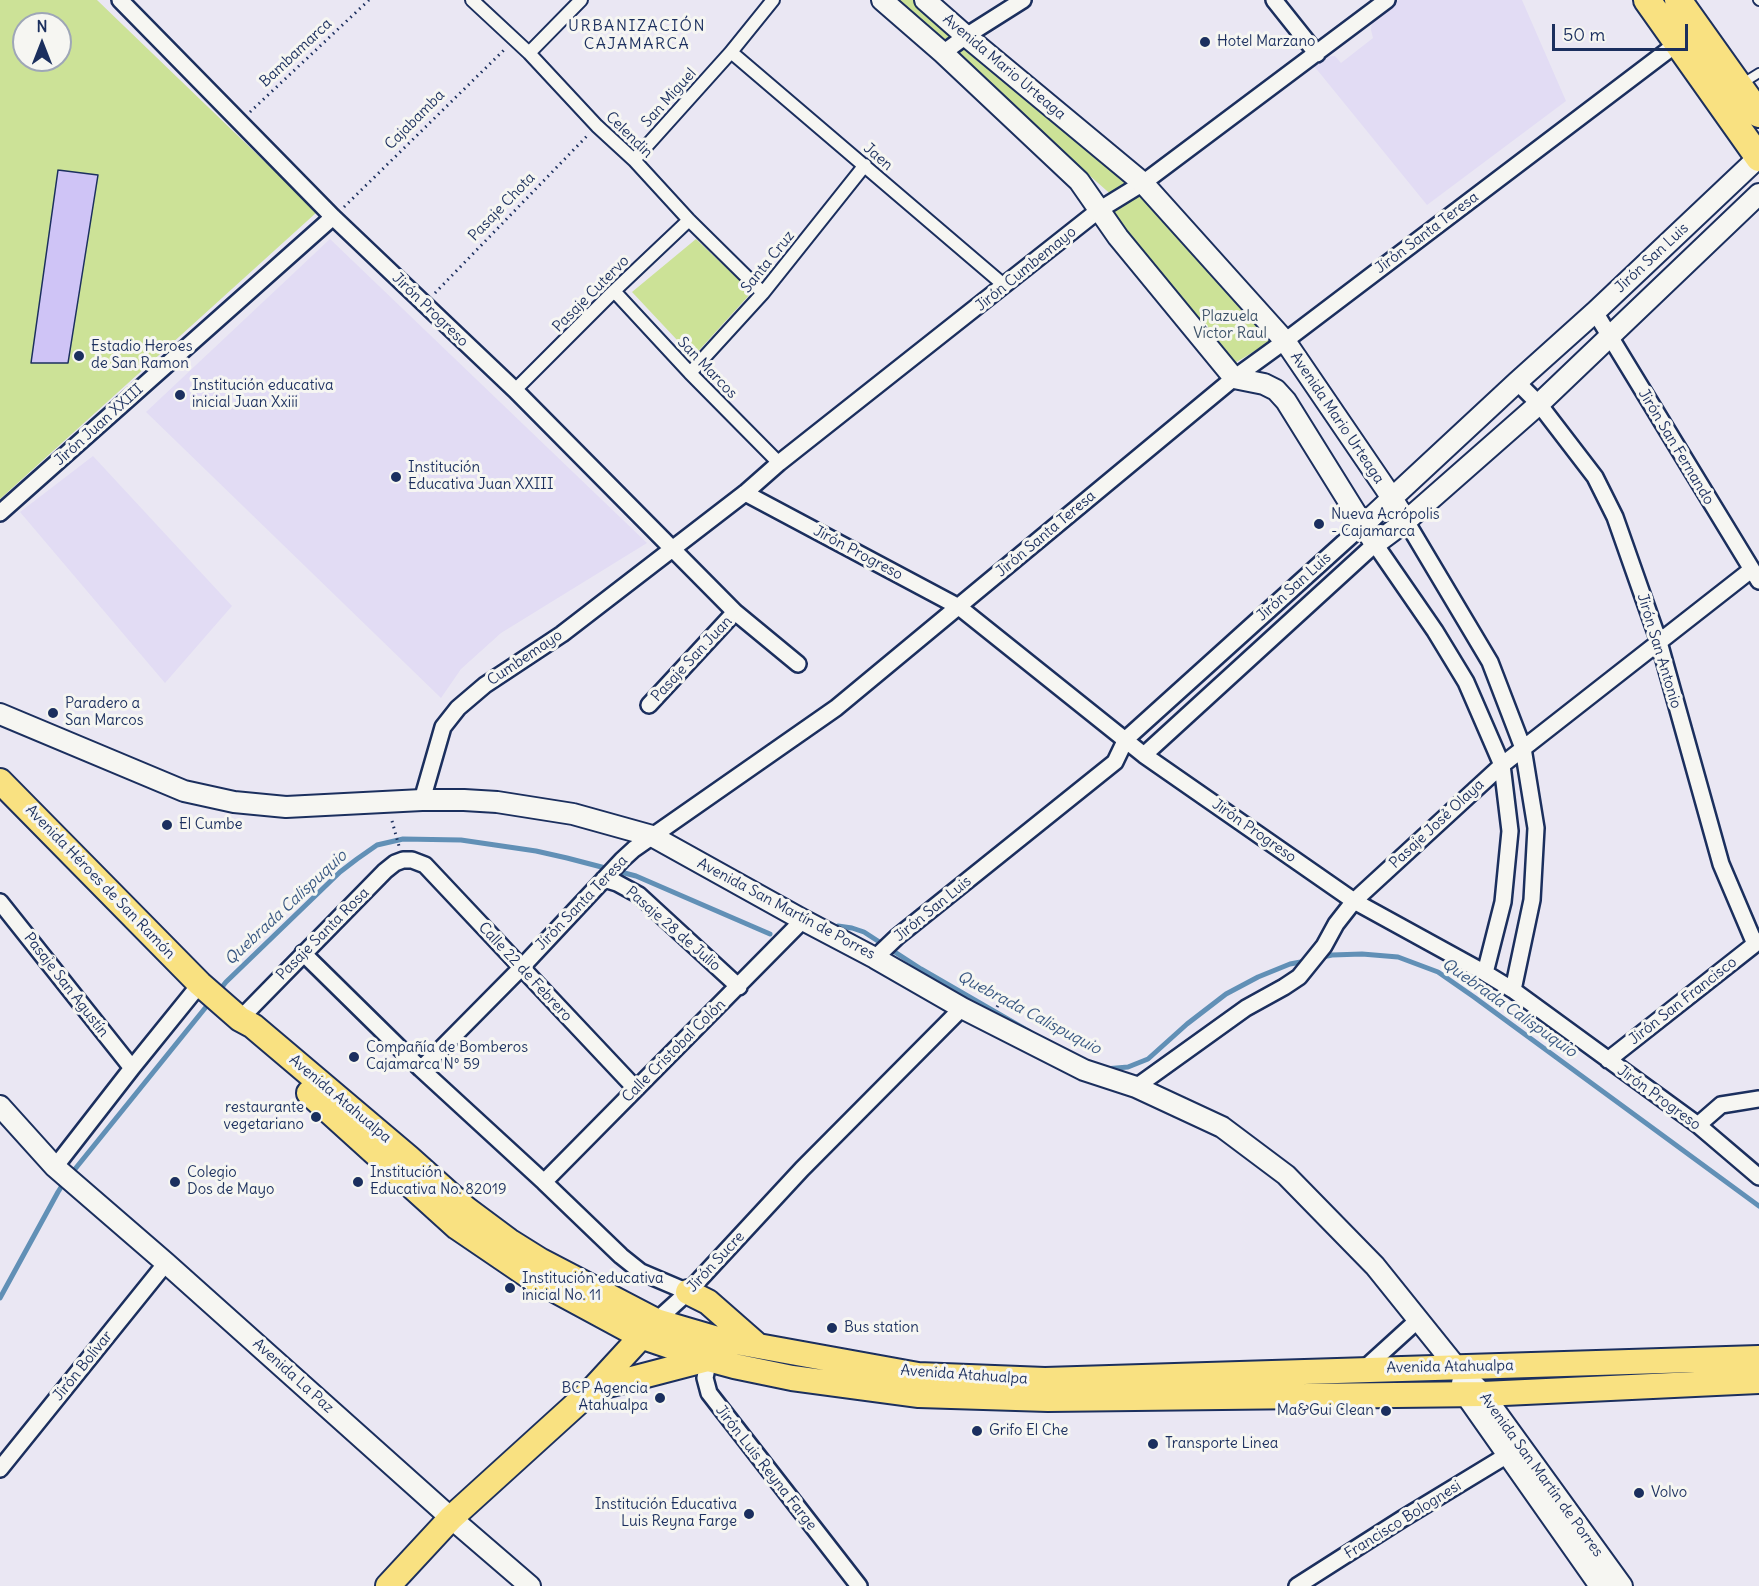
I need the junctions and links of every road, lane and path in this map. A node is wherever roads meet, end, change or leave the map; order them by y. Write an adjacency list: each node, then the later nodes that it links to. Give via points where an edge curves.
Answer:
1 (120, 0): 22 (street, Jirón Progreso)
2 (369, 0): 22 (path, Bambamarca)
3 (472, 0): 15 (street, Celendin)
4 (581, 0): 17 (street)
5 (773, 0): 16 (street, San Miguel)
6 (882, 0): 18 (street, Avenida Mario Urteaga)
7 (925, 0): 14 (street, Avenida Mario Urteaga)
8 (1023, 0): 14 (street)
9 (1274, 0): 19 (street)
10 (1387, 0): 19 (street, Jirón Cumbemayo)
11 (1647, 0): 13 (highway)
12 (1678, 0): 13 (highway)
13 (1688, 35): 20 (highway); 38 (street, Jirón Santa Teresa)
14 (966, 36): 18 (street); 27 (street, Avenida Mario Urteaga)
15 (514, 40): 17 (street, Celendin); 30 (path, Cajabamba)
16 (731, 52): 25 (street, San Miguel); 26 (street, Jaen)
17 (529, 53): 23 (street, Celendin)
18 (943, 53): 29 (street, Avenida Mario Urteaga, via 1079,180)
19 (1317, 54): 27 (street, Jirón Cumbemayo)
20 (1734, 89): 21 (highway); 24 (highway)
21 (1759, 114)
22 (239, 123): 30 (street, Jirón Progreso)
23 (597, 126): 25 (street, Celendin); 35 (path, Pasaje Chota)
24 (1759, 157): 36 (street, Jirón San Luis)
25 (634, 160): 31 (street, Celendin)
26 (865, 165): 32 (street, Jaen); 34 (street, Santa Cruz)
27 (1143, 183): 29 (street, Jirón Cumbemayo); 38 (street, Avenida Mario Urteaga)
28 (1759, 194): 37 (street, Jirón San Luis)
29 (1099, 210): 32 (street, Jirón Cumbemayo); 40 (street, Avenida Mario Urteaga)
30 (333, 218): 35 (street, Jirón Progreso); 47 (street, Jirón Juan XXIII)
31 (689, 220): 33 (street, Pasaje Cutervo); 34 (street, Celendin)
32 (1005, 286): 44 (street, Jirón Cumbemayo)
33 (614, 291): 39 (street, San Marcos); 42 (street, Pasaje Cutervo)
34 (763, 293): 39 (street, Santa Cruz)
35 (423, 304): 42 (street, Jirón Progreso)
36 (1595, 312): 37 (street, Jirón San Fernando); 41 (street, Jirón San Luis)
37 (1609, 336): 43 (street, Jirón San Luis); 52 (street, Jirón San Fernando)
38 (1285, 341): 40 (street, Jirón Santa Teresa); 46 (street, Avenida Mario Urteaga)
39 (690, 373): 44 (street, San Marcos)
40 (1234, 378): 49 (street, via 1264,384 1286,401); 53 (street, Jirón Santa Teresa)
41 (1517, 382): 43 (street, Jirón San Antonio); 46 (street, Jirón San Luis)
42 (515, 390): 51 (street, Jirón Progreso)
43 (1539, 404): 48 (street, Jirón San Luis); 55 (street, Jirón San Antonio, via 1595,477 1615,517)
44 (779, 463): 45 (street, Jirón Cumbemayo)
45 (745, 493): 51 (street, Jirón Cumbemayo); 53 (street, Jirón Progreso)
46 (1392, 498): 48 (street, Avenida Mario Urteaga); 49 (street, Jirón San Luis)
47 (0, 513)
48 (1406, 520): 50 (street, Jirón San Luis); 60 (street, Avenida Mario Urteaga, via 1490,662)
49 (1362, 526): 50 (street); 59 (street, Jirón San Luis)
50 (1375, 544): 61 (street, Jirón San Luis); 62 (street, via 1466,682)
51 (673, 549): 54 (street, Jirón Progreso); 64 (street, Cumbemayo, via 562,634 484,685 458,708 443,727)
52 (1755, 575): 55 (street, Pasaje José Olaya)
53 (959, 607): 59 (street, Jirón Progreso); 66 (street, Jirón Santa Teresa, via 836,708)
54 (735, 612): 56 (street, Jirón Progreso); 57 (street, Pasaje San Juan)
55 (1659, 642): 60 (street, Pasaje José Olaya); 73 (street, Jirón San Antonio, via 1721,864)
56 (798, 664)
57 (649, 705)
58 (0, 714): 64 (street, Avenida San Martín de Porres, via 184,791 234,802 286,807)
59 (1126, 739): 61 (street, Jirón Progreso); 75 (street, Jirón San Luis, via 1115,762)
60 (1523, 748): 62 (street, Pasaje José Olaya); 79 (street, Avenida Mario Urteaga, via 1536,828 1532,900)
61 (1144, 755): 70 (street, Jirón Progreso)
62 (1502, 765): 70 (street, Pasaje José Olaya); 77 (street, via 1510,831 1503,902)
63 (0, 781): 80 (main road, Avenida Héroes de San Ramón)
64 (422, 800): 66 (street, Avenida San Martín de Porres, via 508,804 573,814)
65 (392, 820): 67 (path)
66 (652, 836): 69 (street, Jirón Santa Teresa); 72 (street, Avenida San Martín de Porres)
67 (400, 849)
68 (412, 860): 74 (street, Pasaje Santa Rosa, via 395,863 385,871); 76 (street, Calle 22 de Febrero, via 424,865)
69 (604, 878): 76 (street, Jirón Santa Teresa); 78 (street, Pasaje 28 de Julio, via 639,895)
70 (1354, 901): 77 (street, Jirón Progreso); 86 (street, Pasaje José Olaya, via 1299,977 1246,1008)
71 (0, 902): 84 (street, Pasaje San Agustín)
72 (803, 920): 75 (street, Avenida San Martín de Porres); 78 (street, Calle Cristobal Colón)
73 (1757, 943): 83 (street, Jirón San Francisco)
74 (303, 953): 82 (street, Pasaje Santa Rosa); 85 (street)
75 (878, 955): 81 (street, Avenida San Martín de Porres)
76 (520, 968): 85 (street, Jirón Santa Teresa); 87 (street, Calle 22 de Febrero)
77 (1485, 973): 79 (street, Jirón Progreso)
78 (739, 987): 87 (street, Calle Cristobal Colón)
79 (1513, 990): 83 (street, Jirón Progreso)
80 (208, 991): 82 (main road, Avenida Atahualpa); 84 (street)
81 (962, 1008): 86 (street, Avenida San Martín de Porres, via 1084,1070); 95 (street, Jirón Sucre, via 802,1169)
82 (240, 1019): 97 (main road, Avenida Atahualpa, via 254,1026 466,1209 509,1241)
83 (1608, 1060): 90 (street, Jirón Progreso)
84 (132, 1068): 91 (street)
85 (421, 1069): 93 (street)
86 (1136, 1087): 96 (street, Avenida San Martín de Porres, via 1222,1127 1286,1175 1375,1266)
87 (636, 1089): 93 (street, Calle Cristobal Colón)
88 (1759, 1099): 90 (street, via 1721,1105)
89 (0, 1106): 91 (street, Avenida La Paz)
90 (1698, 1125): 92 (street, Jirón Progreso)
91 (57, 1168): 94 (street, Avenida La Paz)
92 (1759, 1177)
93 (544, 1182): 95 (street, via 641,1272)
94 (166, 1263): 107 (street, Jirón Bolívar); 108 (street, Avenida La Paz)
95 (688, 1292): 97 (street, Jirón Sucre); 98 (main road, via 708,1302)
96 (1419, 1319): 101 (street, Avenida San Martín de Porres); 102 (street)
97 (648, 1329): 99 (main road, Avenida Atahualpa); 104 (main road, Jirón Sucre)
98 (757, 1345): 99 (main road, Avenida Atahualpa); 102 (main road, Avenida Atahualpa, via 918,1375 1045,1380)
99 (711, 1349): 104 (main road); 105 (main road, Avenida Atahualpa, via 734,1366 919,1395 1048,1399); 111 (street, Jirón Luis Reyna Farge, via 705,1378 709,1393)
100 (1759, 1358): 101 (main road, Avenida Atahualpa)
101 (1457, 1368): 102 (main road, Avenida Atahualpa); 105 (street, Avenida San Martín de Porres)
102 (1364, 1369)
103 (1759, 1381): 105 (main road, Avenida Atahualpa)
104 (593, 1389): 108 (main road, Jirón Sucre)
105 (1474, 1394): 106 (street, Avenida San Martín de Porres); 114 (street, Avenida San Martín de Porres)
106 (1509, 1454): 112 (street, Francisco Bolognesi); 113 (street, Avenida San Martín de Porres)
107 (0, 1469)
108 (451, 1518): 109 (main road, Jirón Sucre); 110 (street, Avenida La Paz)
109 (388, 1586)
110 (530, 1586)
111 (859, 1586)
112 (1297, 1586)
113 (1600, 1586)
114 (1622, 1586)

